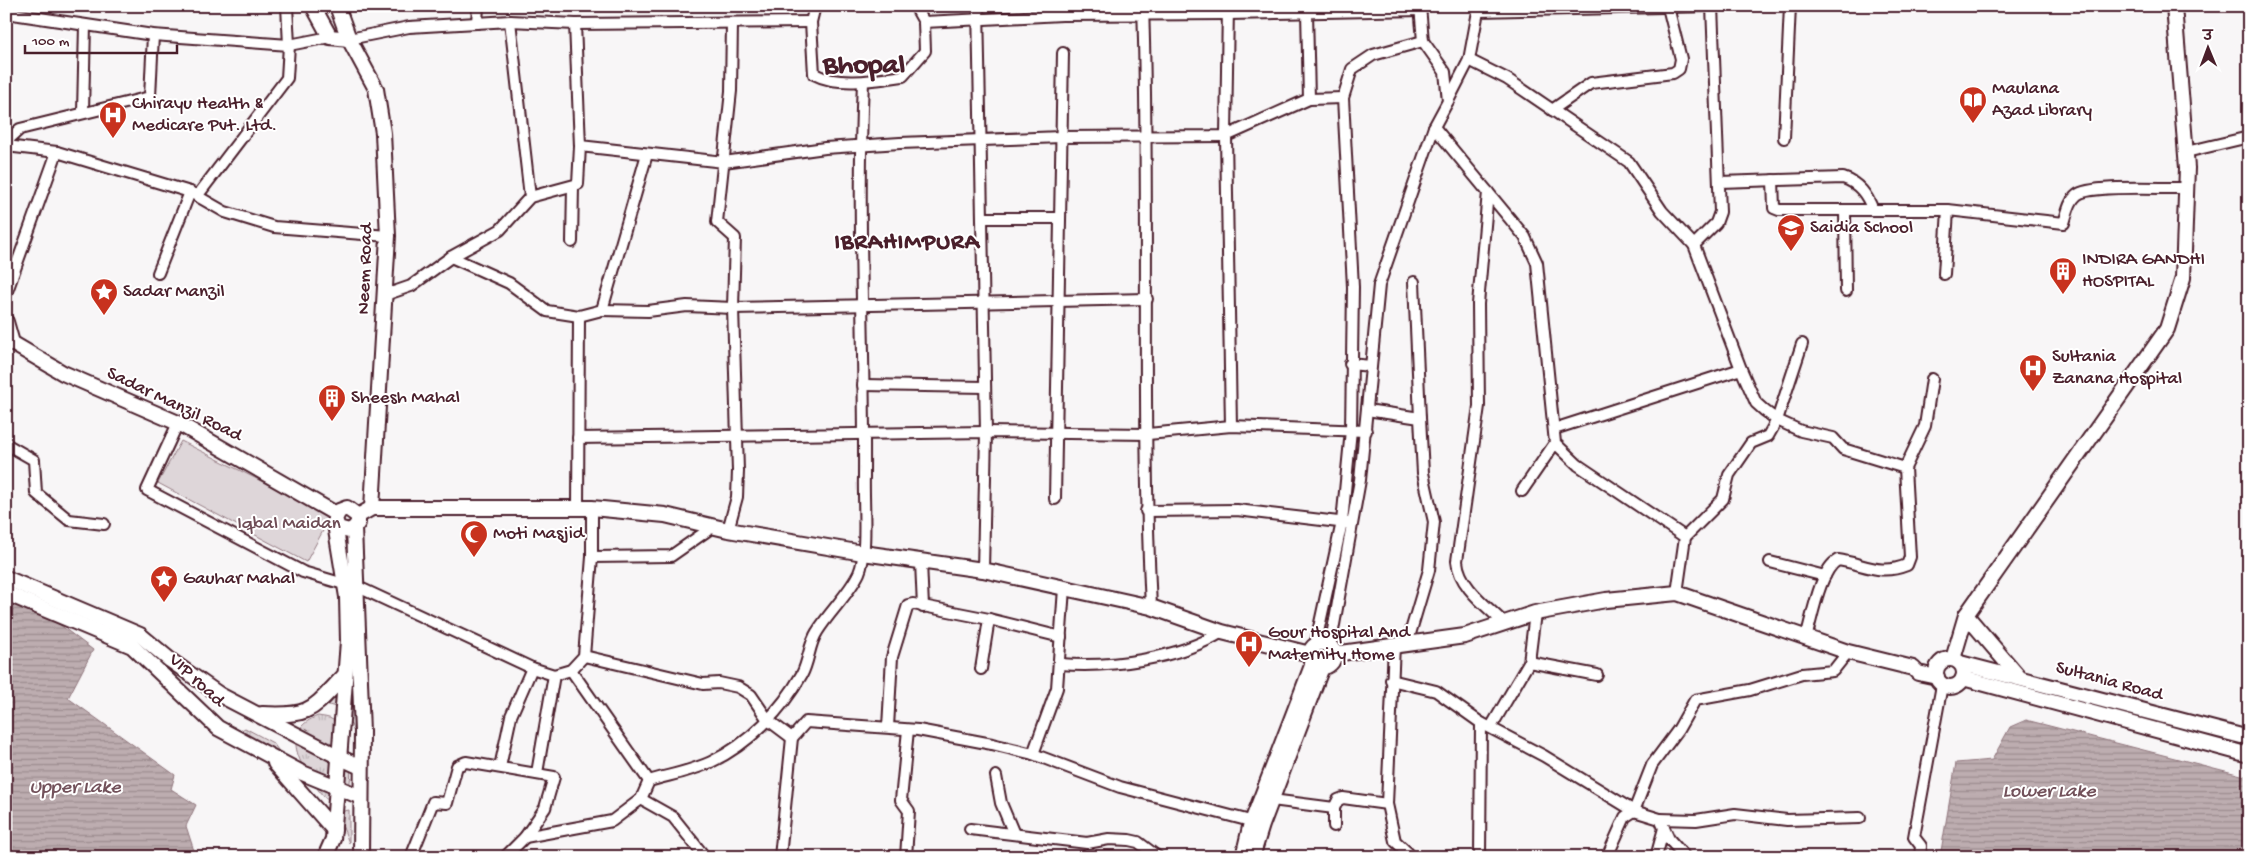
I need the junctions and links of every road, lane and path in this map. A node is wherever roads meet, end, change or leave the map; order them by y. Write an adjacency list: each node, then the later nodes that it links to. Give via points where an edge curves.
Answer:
1 (287, 6): 31 (street)
2 (313, 6): 28 (main road)
3 (337, 6): 29 (main road)
4 (478, 6): 23 (street)
5 (815, 6): 21 (street)
6 (915, 6): 22 (street)
7 (978, 6): 19 (street)
8 (1710, 6): 11 (street); 55 (street)
9 (1790, 6): 45 (street)
10 (2174, 6): 51 (main road)
11 (1668, 7): 13 (street); 38 (street, via 1681,59 1674,73 1591,83)
12 (1421, 8): 17 (street); 30 (street)
13 (1479, 8): 33 (street)
14 (1062, 10): 15 (street); 19 (street)
15 (1144, 10): 16 (street); 44 (street)
16 (1228, 10): 17 (street); 41 (street)
17 (1307, 12): 36 (street)
18 (6, 13): 26 (street)
19 (978, 19): 22 (street); 46 (street)
20 (510, 21): 23 (street); 25 (street); 60 (street)
21 (811, 22): 24 (street); 34 (street, via 814,74)
22 (924, 22): 34 (street, via 924,51 915,64 902,76)
23 (477, 23): 29 (street, via 409,27)
24 (732, 23): 25 (street); 53 (street, via 731,91)
25 (576, 24): 48 (street)
26 (85, 25): 27 (street); 39 (street)
27 (153, 35): 31 (street); 39 (street, via 150,96)
28 (330, 37): 29 (main road); 31 (street)
29 (349, 39): 66 (main road, Neem Road, via 376,88 379,100)
30 (1423, 41): 35 (street, via 1373,55 1352,69); 37 (street, via 1444,72)
31 (289, 44): 59 (street, via 287,78)
32 (1063, 53): 42 (street)
33 (1469, 60): 37 (street); 38 (street, via 1507,79)
34 (863, 82): 49 (street)
35 (1343, 98): 36 (street); 86 (street, via 1353,287)
36 (1310, 99): 41 (street)
37 (1448, 101): 40 (street)
38 (1552, 110): 68 (street, via 1629,162 1662,211)
39 (83, 112): 47 (street, via 20,129)
40 (1434, 127): 58 (street); 87 (street, via 1379,285)
41 (1226, 136): 44 (street); 96 (street)
42 (1061, 137): 44 (street); 46 (street); 65 (street)
43 (2249, 137): 51 (street)
44 (1145, 138): 76 (street)
45 (1784, 138)
46 (982, 141): 49 (street); 64 (street)
47 (7, 146): 50 (street)
48 (580, 146): 52 (street); 56 (street, via 578,184)
49 (860, 148): 53 (street, via 825,148); 79 (street)
50 (57, 152): 59 (street); 74 (street)
51 (2186, 152): 57 (main road)
52 (647, 154): 53 (street); 81 (street)
53 (724, 162): 80 (street, via 716,222 735,238)
54 (1772, 180): 55 (street); 61 (street, via 1772,202 1778,210); 62 (street, via 1843,178 1854,181 1868,197)
55 (1720, 182): 68 (street, via 1720,212 1716,223)
56 (573, 186): 60 (street); 67 (street)
57 (2186, 188): 63 (street, via 2084,191 2072,200 2064,223); 137 (main road, via 2183,278 2167,330)
58 (1488, 192): 97 (street, via 1525,238 1537,263); 140 (street, via 1478,304 1478,414 1457,561 1458,573 1465,584)
59 (194, 194): 66 (street, via 225,212 274,227); 70 (street)
60 (530, 197): 69 (street, via 500,230)
61 (1845, 210): 62 (street); 73 (street)
62 (1873, 210): 63 (street)
63 (1948, 210): 71 (street)
64 (983, 218): 65 (street); 78 (street)
65 (1060, 218): 77 (street)
66 (388, 236): 75 (main road, Neem Road)
67 (572, 242)
68 (1694, 245): 88 (street)
69 (451, 256): 75 (street, via 411,286); 82 (street, via 509,282 547,311)
70 (158, 273)
71 (1944, 274)
72 (1414, 282): 93 (street)
73 (1846, 290)
74 (6, 294)
75 (385, 295): 111 (main road, Neem Road)
76 (1148, 299): 77 (street); 102 (street)
77 (1058, 300): 78 (street); 101 (street)
78 (984, 302): 79 (street); 91 (street)
79 (860, 305): 80 (street); 90 (street)
80 (734, 308): 81 (street, via 688,306 648,311); 104 (street)
81 (602, 310): 82 (street)
82 (578, 316): 105 (street)
83 (6, 322): 85 (main road, Sadar Manzil Road)
84 (1802, 344): 94 (street)
85 (8, 345): 95 (main road, Sadar Manzil Road, via 63,373)
86 (1350, 364): 87 (street); 98 (street)
87 (1371, 366): 92 (street)
88 (1741, 369): 94 (street, via 1756,403); 97 (street)
89 (1932, 379): 108 (street, via 1926,426)
90 (863, 385): 91 (street); 103 (street)
91 (985, 386): 99 (street)
92 (1367, 410): 93 (street); 100 (street)
93 (1420, 418): 144 (street, via 1423,473 1434,522 1429,570)
94 (1777, 420): 108 (street, via 1801,431 1832,438 1843,449); 122 (street, via 1768,436 1751,443 1729,475 1723,499)
95 (178, 423): 115 (main road, Sadar Manzil Road, via 312,498); 130 (street, via 147,490 303,572)
96 (1231, 426): 98 (street); 102 (street)
97 (1554, 429): 106 (street)
98 (1351, 430): 100 (street); 117 (street)
99 (986, 432): 101 (street); 103 (street); 127 (street)
100 (1366, 432): 119 (street)
101 (1056, 434): 102 (street); 110 (street)
102 (1148, 434): 114 (street)
103 (864, 435): 104 (street); 123 (street)
104 (736, 437): 105 (street); 121 (street, via 737,497)
105 (578, 438): 112 (street)
106 (1555, 442): 109 (street); 122 (street, via 1578,465)
107 (6, 444): 118 (street, via 34,460 36,493 69,520)
108 (1905, 468): 128 (street, via 1910,556 1907,564 1884,570 1838,560)
109 (1522, 492)
110 (1055, 499)
111 (372, 508): 112 (main road); 116 (main road)
112 (578, 508): 113 (main road)
113 (592, 508): 120 (main road, via 665,515); 124 (street)
114 (1146, 511): 117 (street, via 1237,510); 135 (street)
115 (336, 519): 116 (main road, via 342,531); 116 (main road, via 347,508 352,510); 130 (main road)
116 (356, 522): 130 (main road)
117 (1342, 522): 119 (street); 148 (street)
118 (104, 524)
119 (1353, 524): 145 (street)
120 (714, 526): 121 (main road); 124 (street, via 671,556)
121 (728, 530): 123 (main road)
122 (1686, 537): 133 (street)
123 (863, 553): 125 (main road); 163 (street, via 860,572 816,634 804,671 789,697)
124 (592, 557): 147 (street)
125 (921, 562): 127 (main road); 134 (street)
126 (1770, 562): 128 (street)
127 (984, 570): 131 (main road)
128 (1825, 576): 143 (street)
129 (6, 578): 139 (main road, VIP road)
130 (350, 585): 152 (street); 155 (main road); 174 (main road)
131 (1064, 588): 135 (main road); 142 (street)
132 (6, 593): 139 (main road, VIP road)
133 (1677, 593): 136 (main road, via 1606,600); 143 (main road)
134 (924, 607): 138 (street); 165 (street, via 913,604 905,608 892,657)
135 (1151, 607): 141 (main road)
136 (1535, 613): 140 (main road); 150 (street)
137 (1966, 615): 149 (main road); 159 (main road)
138 (989, 619): 142 (street); 153 (street)
139 (99, 624): 162 (main road, VIP road, via 140,635 220,695); 172 (main road, VIP road, via 132,646 218,728)
140 (1505, 624): 144 (main road, via 1466,636)
141 (1222, 632): 148 (main road); 151 (street, via 1202,644 1132,661 1086,666)
142 (1061, 638): 151 (street)
143 (1806, 638): 146 (main road)
144 (1400, 644): 145 (main road); 161 (street)
145 (1332, 650): 148 (main road, via 1322,644); 148 (main road, via 1330,664)
146 (1848, 652): 158 (main road); 185 (street, via 1833,670 1802,674 1750,690 1696,700 1652,765)
147 (584, 656): 154 (street); 163 (street, via 703,684 738,687 751,695)
148 (1315, 657): 182 (main road); 187 (main road)
149 (1956, 661): 158 (main road, via 1941,662); 159 (main road, Sultania Road); 160 (main road, via 1964,670)
150 (1529, 662): 157 (street); 166 (street)
151 (1060, 664): 170 (street, via 1056,688)
152 (532, 668): 156 (street); 175 (street, via 511,716)
153 (981, 669)
154 (571, 670): 156 (street); 178 (street)
155 (345, 675): 162 (main road, via 308,711 291,716); 173 (main road)
156 (554, 675): 176 (street)
157 (1597, 675)
158 (1939, 676): 160 (main road, via 1954,687); 209 (street, via 1914,837 1921,846)
159 (2019, 677): 169 (main road, Sultania Road)
160 (1963, 678): 171 (main road, Sultania Road)
161 (1391, 680): 164 (street, via 1436,691); 183 (street)
162 (256, 713): 173 (main road, VIP road)
163 (768, 720): 168 (street); 178 (street, via 737,747 710,762)
164 (1481, 722): 166 (street); 205 (street)
165 (888, 727): 167 (street); 168 (street, via 806,722)
166 (1491, 727): 185 (street)
167 (908, 730): 170 (street); 200 (street, via 902,800 909,811)
168 (792, 738): 199 (street)
169 (2249, 738)
170 (1033, 754): 187 (street, via 1120,787)
171 (2249, 755)
172 (268, 756): 179 (main road, VIP road); 191 (main road)
173 (341, 758): 174 (main road, VIP road); 179 (main road)
174 (361, 767): 180 (main road)
175 (500, 767): 176 (street); 196 (street, via 466,762 457,766 446,803 433,802)
176 (537, 773): 193 (street, via 554,777 545,808)
177 (996, 776): 192 (street, via 1001,803)
178 (649, 781): 181 (street)
179 (338, 788): 180 (main road, VIP road); 191 (main road)
180 (361, 797): 195 (main road)
181 (641, 799): 193 (street, via 612,820); 198 (street, via 673,817)
182 (1272, 800): 184 (street); 187 (main road)
183 (1387, 804): 184 (street, via 1344,798 1338,800); 204 (street, via 1395,841)
184 (1334, 808): 189 (street)
185 (1634, 811): 188 (street); 206 (street, via 1625,817)
186 (1860, 818): 188 (street, via 1787,820 1735,814)
187 (1257, 823): 202 (main road); 203 (main road)
188 (1662, 823): 207 (street); 208 (street, via 1669,839)
189 (1334, 826)
190 (970, 829): 192 (street)
191 (333, 834): 194 (main road)
192 (1014, 834): 201 (street, via 1087,843 1129,840 1138,842)
193 (525, 837): 197 (street)
194 (325, 857)
195 (360, 857)
196 (410, 857)
197 (505, 857)
198 (705, 857)
199 (780, 857)
200 (906, 857)
201 (1158, 857)
202 (1243, 857)
203 (1252, 857)
204 (1409, 857)
205 (1480, 857)
206 (1607, 857)
207 (1656, 857)
208 (1685, 857)
209 (1920, 857)

